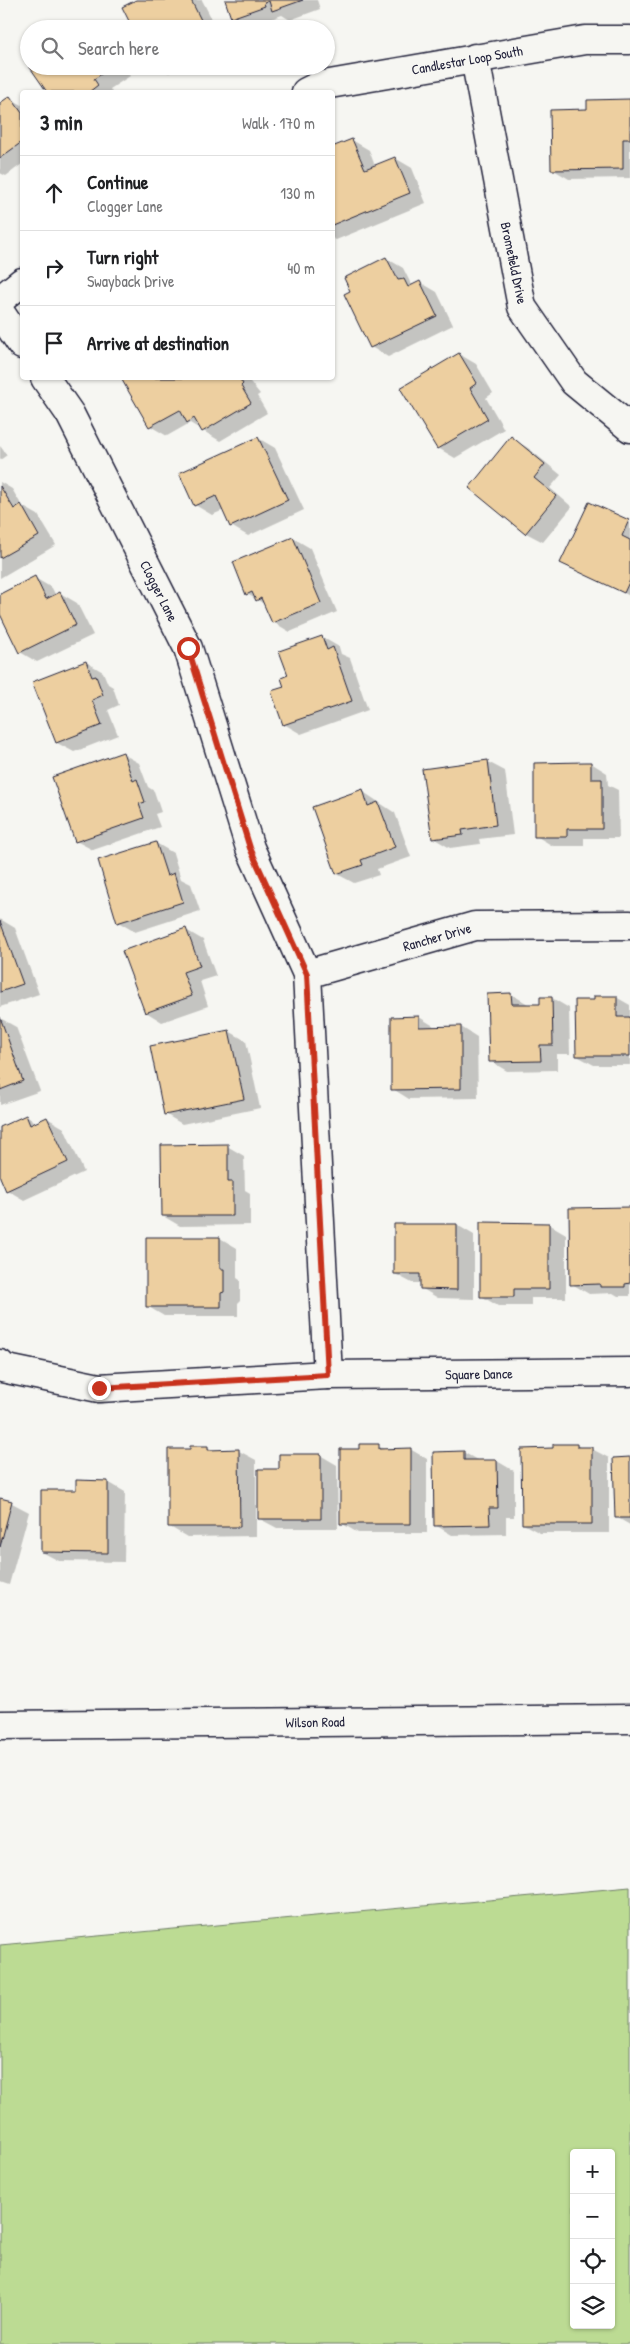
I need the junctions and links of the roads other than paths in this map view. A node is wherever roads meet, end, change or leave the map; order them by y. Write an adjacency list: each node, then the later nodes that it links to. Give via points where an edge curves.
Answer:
1 (630, 40): 2 (street, Candlestar Loop South, via 584,40)
2 (475, 58): 3 (street, Candlestar Loop South); 9 (street, Bromefield Drive, via 522,307 574,382)
3 (310, 90)
4 (20, 284): 5 (street)
5 (0, 300)
6 (0, 312): 7 (street)
7 (20, 342)
8 (46, 380): 11 (street, Clogger Lane, via 70,414 188,648 250,848)
9 (630, 428)
10 (630, 925): 11 (street, Rancher Drive, via 475,926)
11 (307, 974): 14 (street, Clogger Lane)
12 (0, 1364): 14 (street, Square Dance, via 2,1368 99,1388)
13 (630, 1372): 14 (street, Square Dance)
14 (328, 1375)
15 (630, 1719): 16 (street, Wilson Road)
16 (0, 1725)

